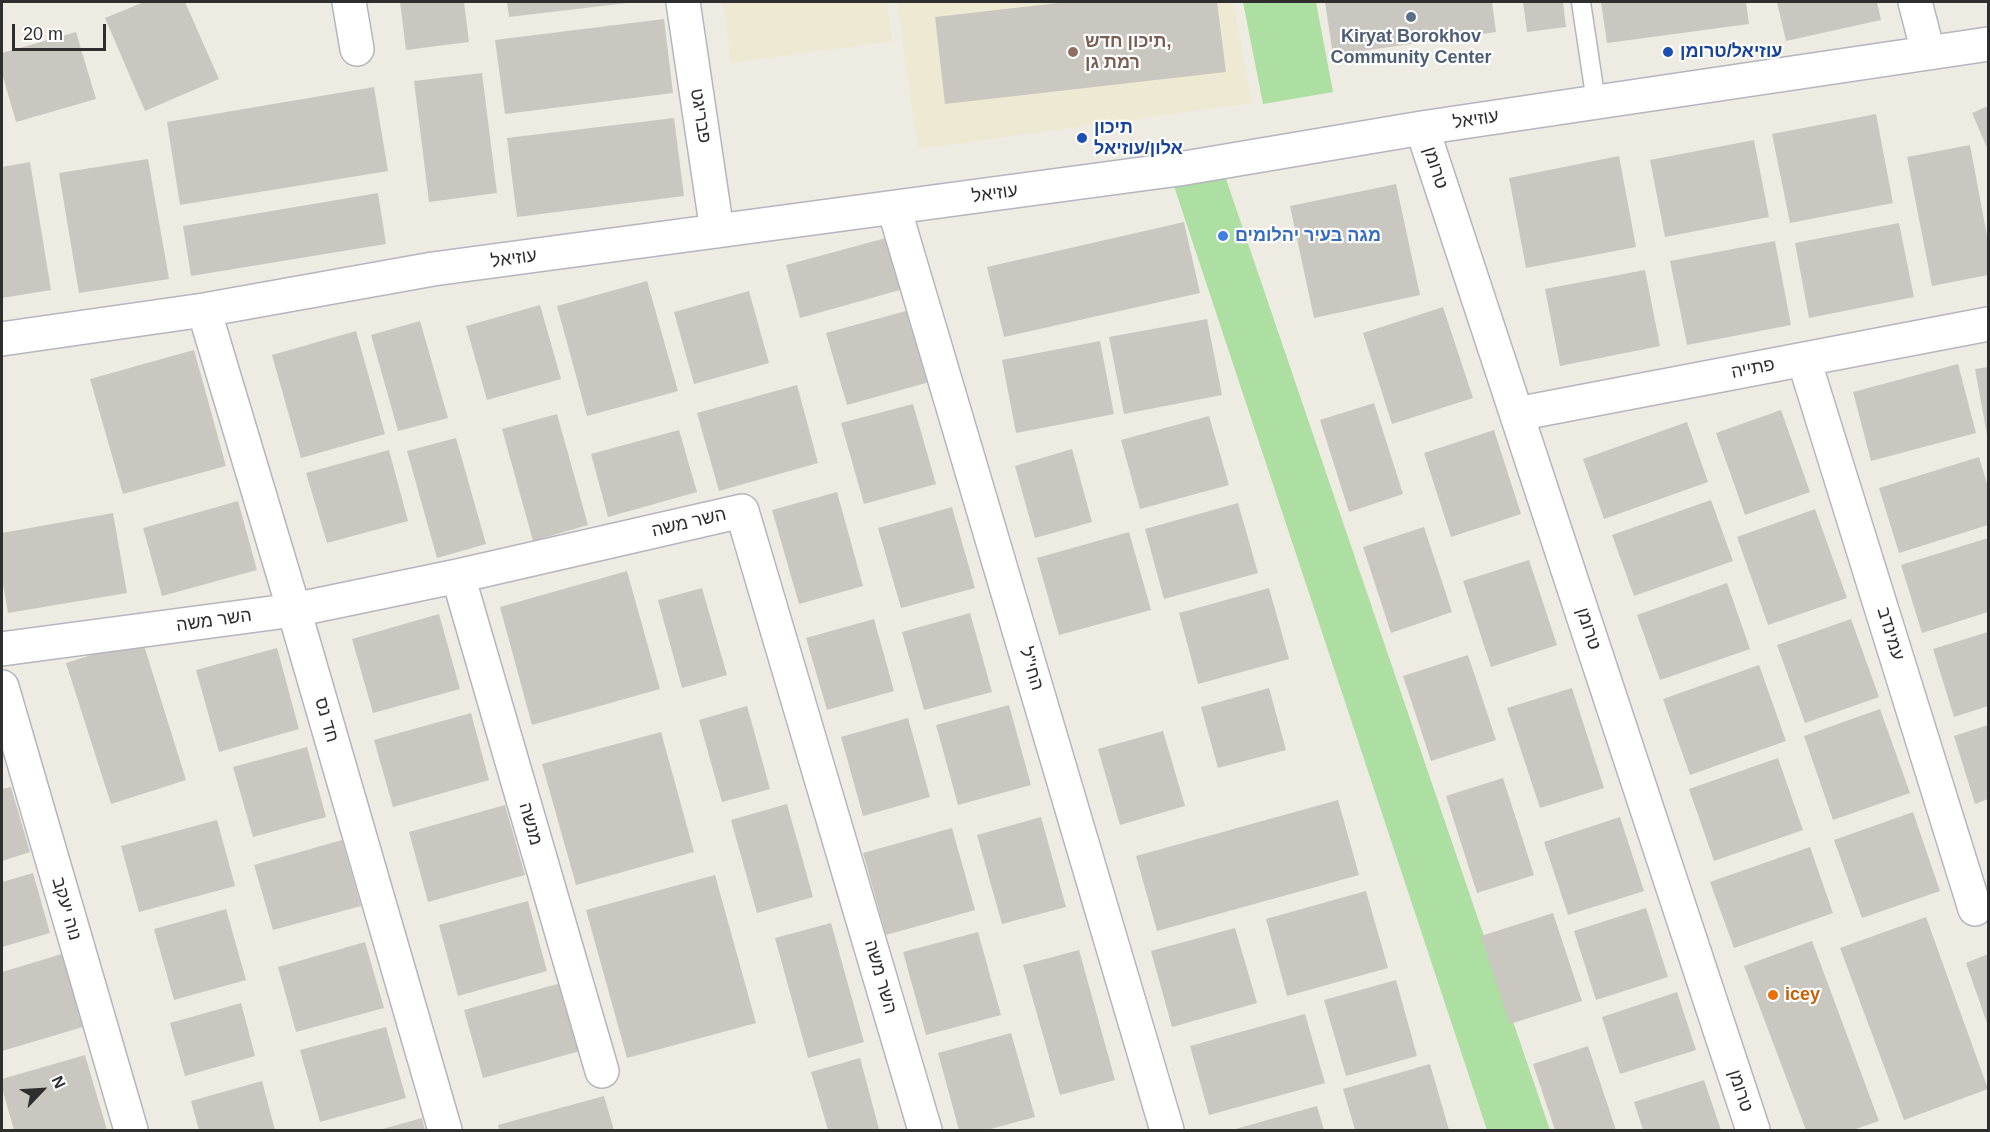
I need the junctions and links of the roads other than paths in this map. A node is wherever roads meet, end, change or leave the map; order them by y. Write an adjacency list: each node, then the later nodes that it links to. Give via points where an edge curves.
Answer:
1 (349, 2): 6 (street)
2 (683, 2): 11 (street, פבריגט)
3 (1581, 2): 8 (lane)
4 (1915, 2): 7 (street)
5 (1989, 44): 7 (street, עוזיאל)
6 (357, 49)
7 (1928, 52): 8 (street, עוזיאל)
8 (1596, 102): 9 (street, עוזיאל)
9 (1422, 128): 10 (street, עוזיאל, via 1179,169); 16 (street, טרומן)
10 (894, 208): 11 (street, עוזיאל); 26 (street, החי"ל)
11 (717, 231): 12 (street, עוזיאל, via 433,269)
12 (204, 310): 14 (street, עוזיאל); 18 (street, חד נס)
13 (1989, 324): 15 (street, פתייה)
14 (2, 339)
15 (1804, 360): 16 (street, פתייה); 21 (street, עמינדב)
16 (1516, 414): 27 (street, טרומן)
17 (458, 576): 18 (street, השר משה); 22 (street, מנשה); 25 (street, השר משה, via 742,511)
18 (294, 610): 19 (street, השר משה); 24 (street, חד נס)
19 (2, 649)
20 (2, 687): 23 (street, נוה יעקב)
21 (1975, 909)
22 (602, 1071)
23 (131, 1131)
24 (445, 1131)
25 (925, 1131)
26 (1167, 1131)
27 (1753, 1131)

